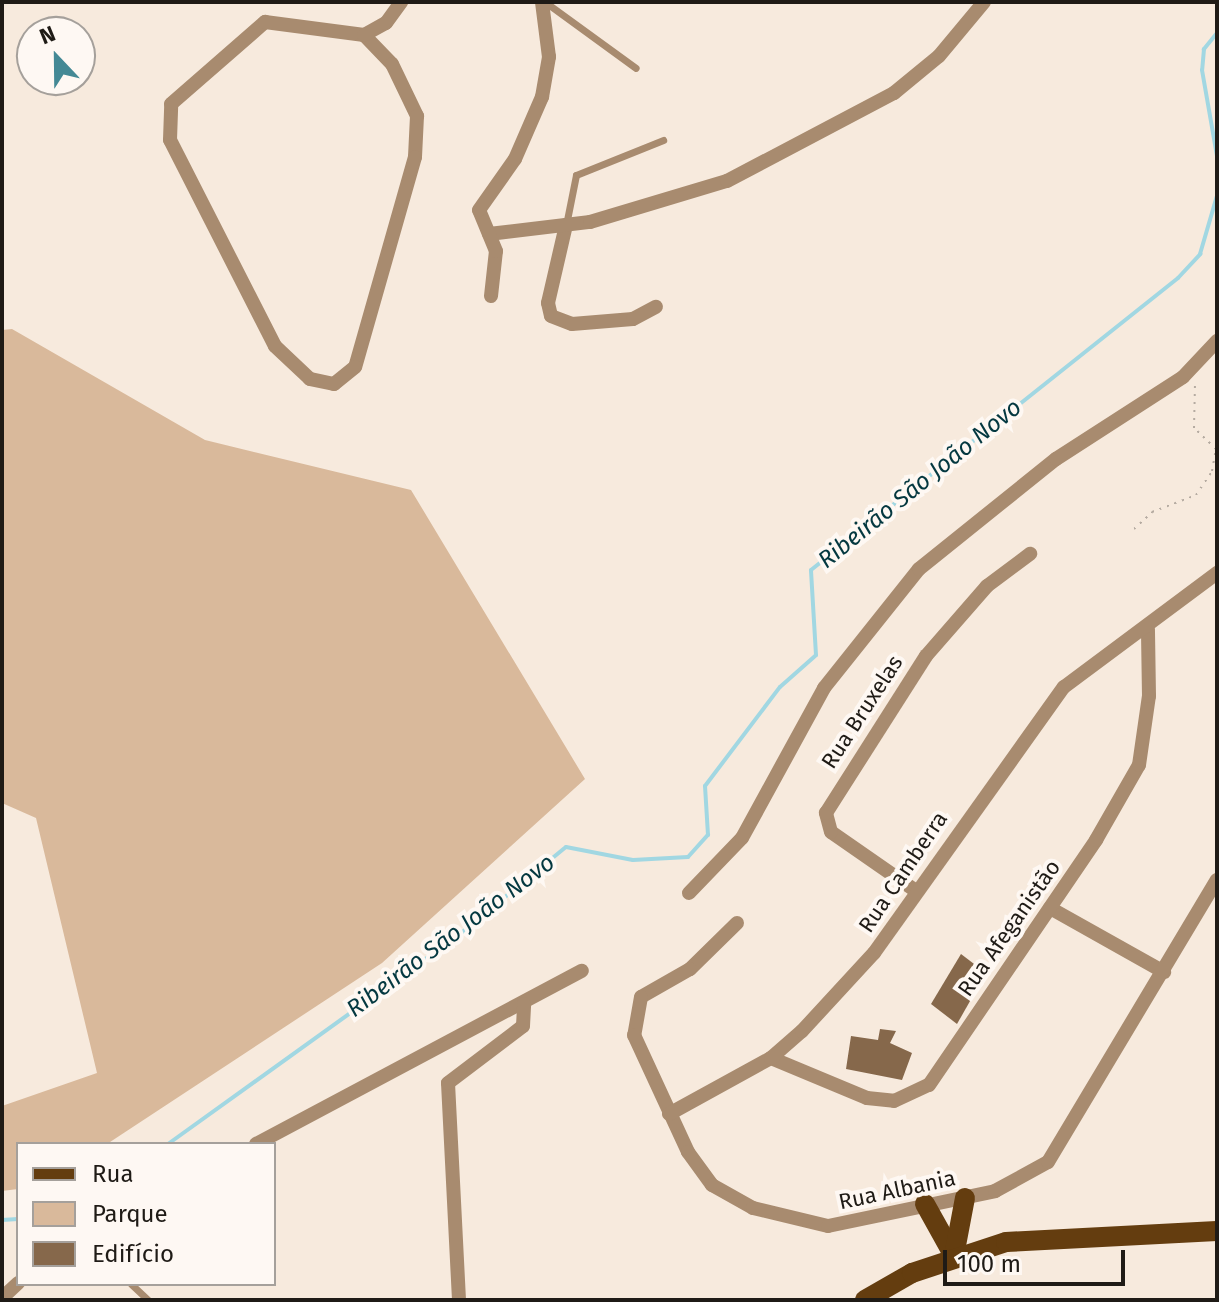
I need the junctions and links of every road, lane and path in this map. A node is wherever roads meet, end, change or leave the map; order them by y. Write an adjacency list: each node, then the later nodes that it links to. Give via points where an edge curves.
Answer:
1 (401, 2): 4 (street, via 386,23)
2 (543, 2): 5 (lane); 8 (street, via 547,77 524,143 479,210)
3 (984, 2): 7 (street, via 939,56 848,122 727,181 653,208)
4 (364, 35): 4 (street, via 265,22 171,104 170,140 275,346 310,379 334,384 355,367 415,157 417,116 392,64)
5 (636, 68)
6 (663, 140): 7 (lane, via 576,175)
7 (566, 225): 8 (street); 10 (street, via 548,303 551,316 572,324 633,319)
8 (489, 234): 9 (street, via 496,251)
9 (491, 296)
10 (656, 307)
11 (1217, 341): 12 (street)
12 (1197, 357): 13 (path, via 1194,428); 20 (street, via 1183,377 1122,423 1056,459 919,569 824,688 742,838)
13 (1216, 450): 14 (path, via 1196,495 1152,512)
14 (1134, 529)
15 (1030, 554): 19 (street, Rua Bruxelas, via 987,586 926,656 826,813 831,832)
16 (1217, 573): 17 (street, Rua Camberra)
17 (1148, 629): 19 (street, Rua Camberra, via 1064,687); 21 (street, Rua Afeganistão, via 1149,696 1139,765)
18 (1217, 880): 24 (street, Rua Albania)
19 (916, 891): 26 (street, Rua Camberra, via 874,953)
20 (689, 893)
21 (1050, 908): 24 (street); 26 (street, Rua Afeganistão, via 942,1069 913,1096 867,1098)
22 (737, 923): 27 (street, Rua Albania, via 690,969 634,1006 638,1048)
23 (582, 971): 25 (street)
24 (1164, 972): 29 (street, Rua Albania, via 1048,1162 1014,1184)
25 (524, 1004): 28 (street); 35 (street, via 523,1026 448,1083)
26 (771, 1058): 27 (street, Rua Camberra)
27 (669, 1114): 30 (street, Rua Albania, via 697,1168 753,1208 828,1226)
28 (260, 1142)
29 (965, 1198): 30 (street, Rua Albania); 32 (main road)
30 (925, 1204): 32 (main road)
31 (1217, 1231): 32 (main road, via 1055,1234)
32 (954, 1256): 36 (main road)
33 (133, 1286): 34 (lane)
34 (148, 1300)
35 (459, 1300)
36 (865, 1300)

